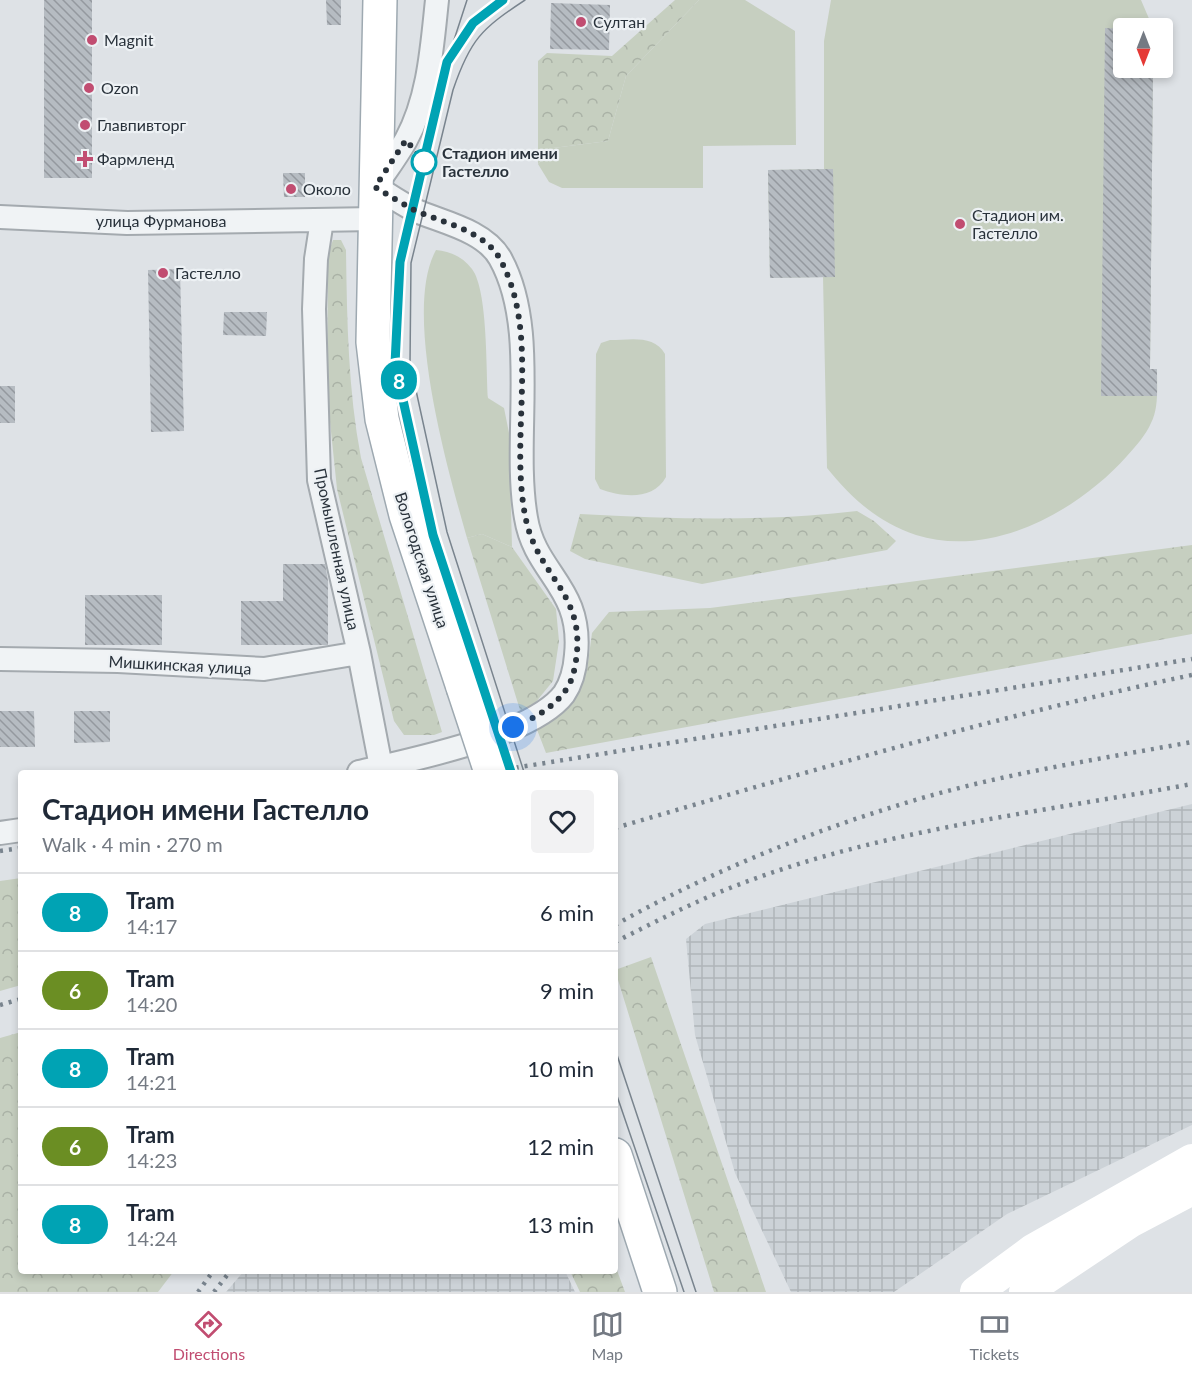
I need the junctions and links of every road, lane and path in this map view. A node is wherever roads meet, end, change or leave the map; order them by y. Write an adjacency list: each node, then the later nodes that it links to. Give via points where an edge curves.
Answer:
1 (380, 0): 3 (main road, Вологодская улица)
2 (437, 0): 3 (street, via 432,55 420,103)
3 (375, 203): 5 (street, улица Фурманова); 8 (street, via 413,209 479,238 499,256 511,284 520,323 526,518 538,552 563,589 578,630 574,673 564,694 549,707 530,720 462,747); 10 (main road, Вологодская улица, bridge, via 374,342 382,419 391,462)
4 (0, 217): 5 (street, улица Фурманова, via 127,223)
5 (322, 220): 6 (street, Промышленная улица, via 314,309 319,480)
6 (359, 653): 7 (street, Мишкинская улица, via 264,669); 8 (street, Промышленная улица)
7 (0, 659)
8 (381, 767): 9 (street)
9 (368, 770)
10 (490, 770)
11 (18, 830): 12 (street)
12 (0, 833)
13 (1192, 1160): 17 (main road, via 1033,1250)
14 (618, 1164): 16 (main road)
15 (1192, 1189): 18 (main road, via 1130,1222)
16 (660, 1292)
17 (976, 1292)
18 (1025, 1292)

